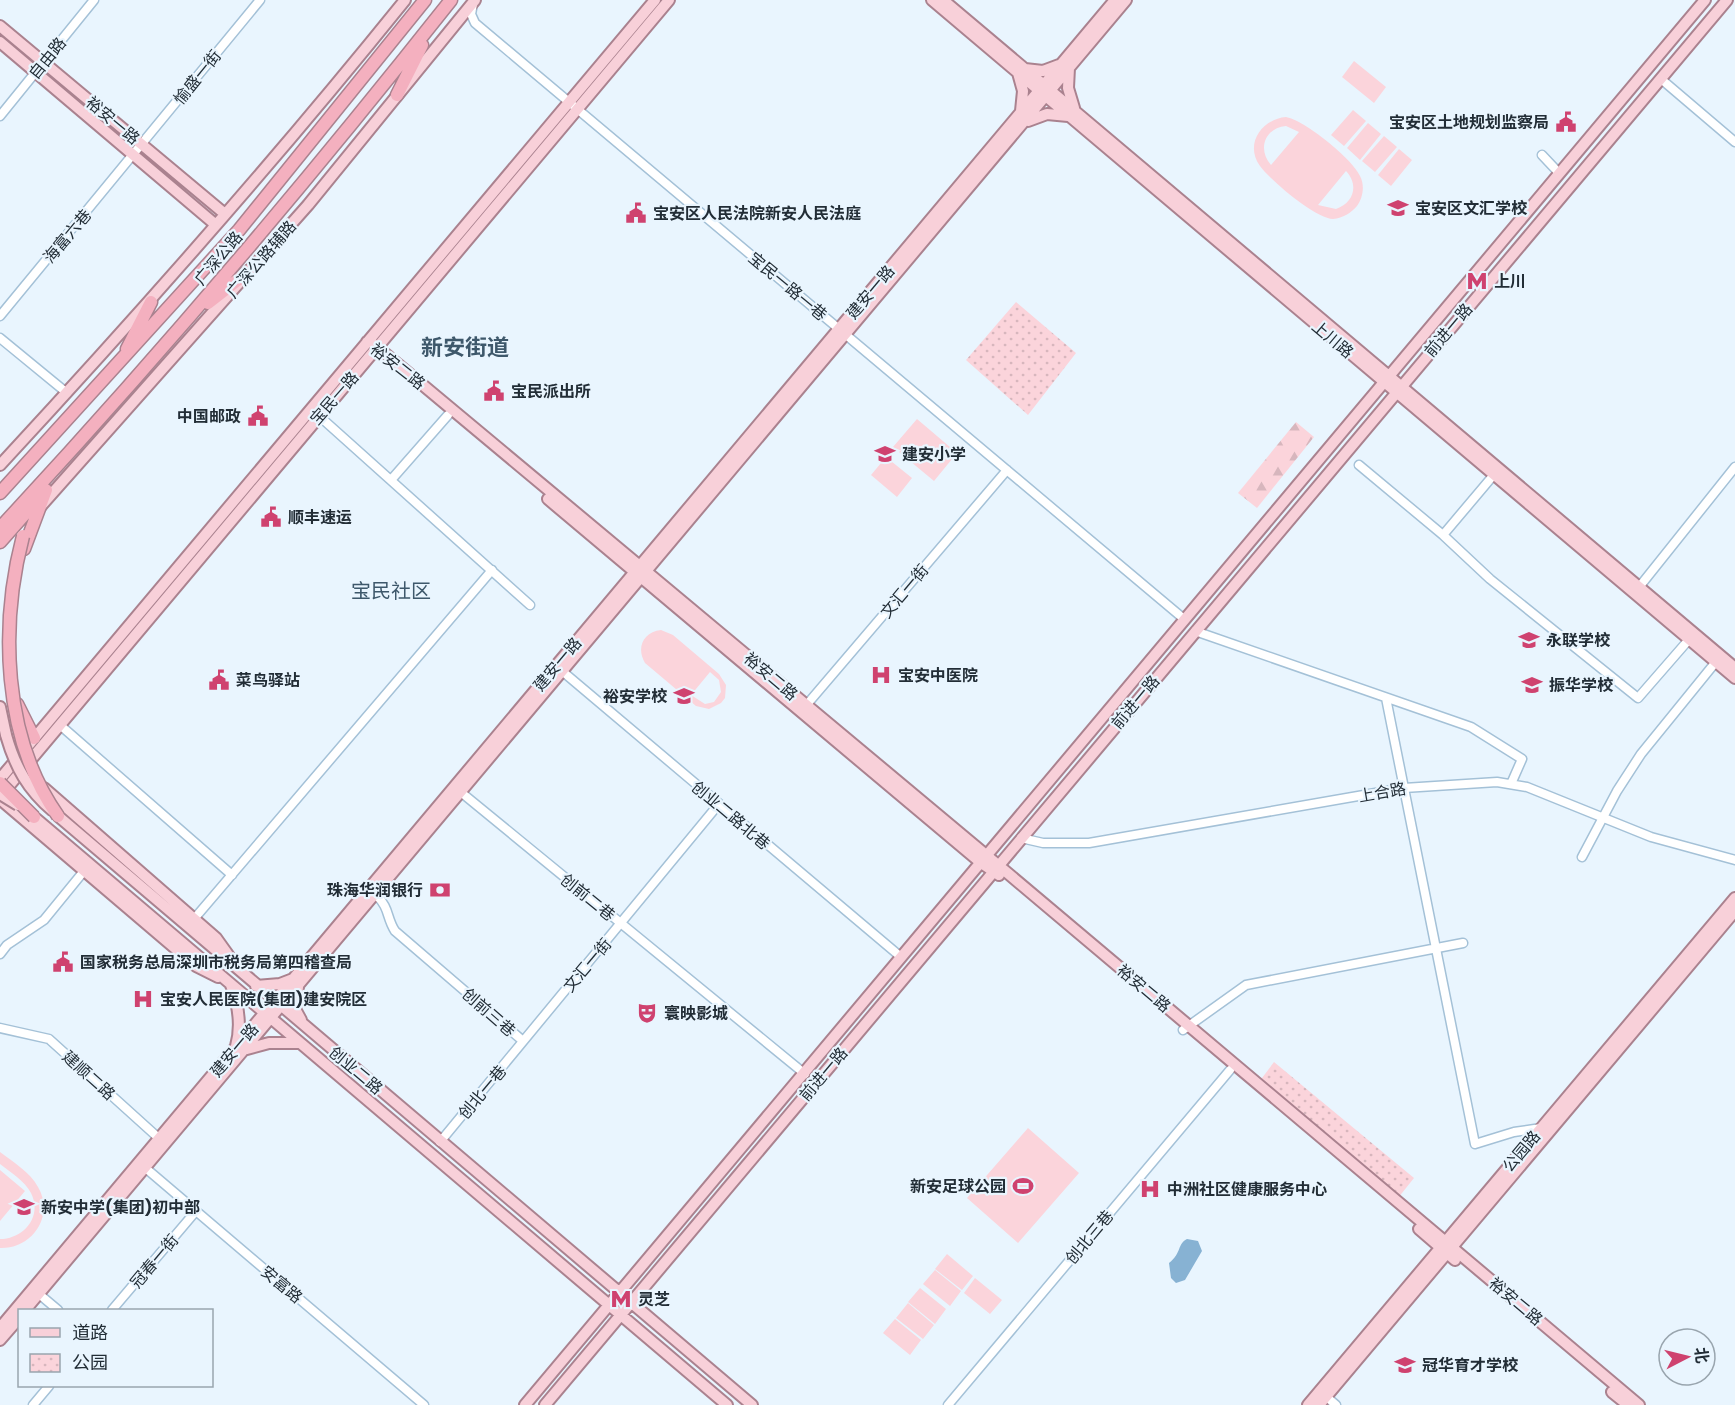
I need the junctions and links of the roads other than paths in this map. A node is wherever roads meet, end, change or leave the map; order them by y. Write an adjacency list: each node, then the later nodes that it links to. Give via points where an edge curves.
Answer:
1 (94, 0): 20 (street, 自由路)
2 (261, 0): 32 (street, 愉盛一街)
3 (405, 0): 36 (main road)
4 (425, 0): 46 (highway, 广深公路, via 238,230)
5 (452, 0): 16 (highway, 广深公路)
6 (475, 0): 15 (street, via 471,10); 18 (main road, 广深公路辅路)
7 (656, 0): 27 (main road, 宝民一路)
8 (669, 0): 27 (main road, 宝民一路)
9 (932, 0): 22 (main road, 上川路)
10 (943, 0): 22 (main road, 上川路)
11 (1115, 0): 21 (main road, 建安一路)
12 (1126, 0): 21 (main road, 建安一路)
13 (1705, 0): 35 (main road, 前进一路)
14 (1727, 0): 24 (main road, 前进一路)
15 (475, 23): 18 (street, via 465,21); 27 (street, 宝民一路一巷)
16 (432, 24): 26 (highway); 41 (highway, 广深公路, via 351,127)
17 (0, 26): 20 (main road, 裕安一路)
18 (453, 27): 26 (main road, 广深公路辅路)
19 (0, 42): 23 (main road, 裕安一路)
20 (44, 62): 23 (street, 自由路); 32 (main road, 裕安一路)
21 (1066, 65): 22 (main road); 25 (main road, 建安一路); 28 (main road)
22 (1022, 71): 25 (main road, 上川路); 30 (main road)
23 (36, 72): 29 (street, 自由路); 33 (main road, 裕安一路)
24 (1660, 79): 31 (street); 48 (main road, 前进一路)
25 (1044, 90): 28 (main road, 上川路); 30 (main road, 建安一路)
26 (398, 95): 38 (main road, 广深公路辅路)
27 (574, 106): 42 (street, 宝民一路一巷); 44 (main road, 宝民一路); 45 (main road, 宝民一路)
28 (1072, 114): 30 (main road); 47 (main road, 上川路)
29 (0, 116)
30 (1021, 118): 42 (main road, 建安一路)
31 (1735, 142)
32 (142, 145): 33 (street, 愉盛一街); 36 (main road, 裕安一路)
33 (134, 155): 37 (main road, 裕安一路); 40 (street, 海富六巷)
34 (1542, 155): 35 (street)
35 (1559, 174): 47 (main road, 前进一路)
36 (225, 214): 37 (main road)
37 (216, 225): 39 (main road)
38 (253, 268): 41 (highway); 61 (main road, 广深公路辅路)
39 (151, 302): 46 (highway); 49 (main road)
40 (0, 316)
41 (186, 321): 52 (highway, 广深公路)
42 (842, 331): 56 (street, 宝民一路一巷); 66 (main road, 建安一路)
43 (0, 338): 49 (street)
44 (367, 342): 45 (main road, 裕安二路, via 367,347); 80 (main road, 宝民一路)
45 (375, 350): 50 (main road, 宝民一路); 51 (main road, 裕安二路); 66 (main road, 裕安二路)
46 (120, 363): 60 (highway, 广深公路)
47 (1386, 379): 48 (main road, 上川路); 69 (main road, 前进一路)
48 (1399, 389): 57 (main road, 上川路); 70 (main road, 前进一路)
49 (67, 393): 53 (main road)
50 (318, 415): 58 (street); 79 (main road, 宝民一路)
51 (448, 415): 58 (street); 66 (main road, 裕安二路)
52 (100, 420): 59 (highway); 62 (highway, 广深公路)
53 (0, 465)
54 (1359, 465): 63 (street)
55 (1735, 467): 67 (street)
56 (1007, 470): 69 (street, 宝民一路一巷); 78 (street, 文汇一街)
57 (1496, 471): 63 (street); 67 (main road, 上川路)
58 (391, 480): 65 (street)
59 (46, 490): 61 (highway); 64 (highway)
60 (0, 492)
61 (38, 510): 80 (highway, via 13,585 8,636 13,691); 89 (highway, bridge, via 10,567 0,634 3,666 22,749)
62 (0, 528)
63 (1443, 535): 71 (street, via 1490,579 1638,698)
64 (0, 542)
65 (492, 570): 68 (street); 97 (street)
66 (640, 572): 74 (main road, 建安一路); 78 (main road, 裕安二路); 85 (main road, 建安一路)
67 (1637, 590): 71 (main road, 上川路)
68 (530, 604)
69 (1184, 619): 93 (main road, 前进一路)
70 (1195, 631): 76 (street); 91 (main road, 前进一路)
71 (1692, 636): 72 (main road, 上川路)
72 (1718, 659): 73 (main road, 上川路); 75 (main road, 上川路); 90 (street, via 1641,754)
73 (1735, 668)
74 (562, 671): 85 (main road, 建安一路); 87 (street, 创业二路北巷)
75 (1735, 678)
76 (1386, 698): 83 (street, via 1471,727 1522,759); 84 (street)
77 (0, 707): 89 (main road, 创业二路, bridge, via 21,775 34,794)
78 (803, 709): 93 (main road, 裕安二路)
79 (60, 725): 81 (main road, 宝民一路); 97 (street)
80 (34, 738): 82 (main road, 宝民一路)
81 (23, 770): 86 (main road, 宝民一路); 101 (main road)
82 (0, 781): 88 (highway, bridge)
83 (1511, 784): 84 (street, 上合路); 90 (street, 上合路)
84 (1404, 788): 91 (street, 上合路, via 1089,843 1043,843); 105 (street)
85 (458, 790): 98 (main road, 建安一路); 102 (street, 创前二巷); 110 (main road, 建安一路)
86 (0, 797): 88 (main road, 创业二路, bridge); 96 (main road)
87 (718, 805): 102 (street, 文汇一街, via 676,852); 108 (street, 创业二路北巷)
88 (34, 816): 111 (main road, 创业二路)
89 (58, 816): 109 (main road, 创业二路)
90 (1603, 819): 92 (street); 94 (street, 上合路)
91 (1020, 838): 95 (main road, 前进一路)
92 (1582, 857)
93 (982, 859): 95 (main road, 裕安二路); 104 (main road, 前进一路)
94 (1735, 860)
95 (996, 868): 107 (main road, 前进一路); 117 (main road, 裕安二路)
96 (84, 871): 106 (street, via 45,920); 111 (main road, via 196,966)
97 (231, 875): 101 (street)
98 (376, 895): 110 (main road, 建安一路); 118 (street, 创前三巷, via 386,904 395,931)
99 (1735, 898): 123 (main road, 公园路)
100 (1735, 911): 128 (main road, 公园路)
101 (194, 919): 109 (main road, via 216,938)
102 (622, 924): 118 (street, 文汇一街); 122 (street, 创前二巷)
103 (1463, 943): 105 (street)
104 (911, 945): 107 (main road, via 922,946); 108 (main road, 前进一路)
105 (1436, 947): 117 (street, via 1246,985); 123 (street, via 1475,1144)
106 (0, 954)
107 (923, 955): 131 (main road, 前进一路)
108 (901, 957): 122 (main road, 前进一路)
109 (240, 972): 112 (main road, 创业二路)
110 (297, 982): 112 (main road); 113 (main road, 建安一路); 115 (main road, via 295,1009)
111 (230, 983): 114 (main road, 创业二路); 120 (main road, via 237,1001)
112 (256, 986): 113 (main road, 创业二路)
113 (278, 1004): 114 (main road, 建安一路); 115 (main road, 创业二路)
114 (268, 1016): 119 (main road, 创业二路); 120 (main road, 建安一路)
115 (304, 1026): 125 (main road, 创业二路)
116 (0, 1028): 124 (street, 建顺二路, via 49,1039)
117 (1186, 1028): 121 (main road, 裕安二路); 128 (main road, 裕安二路)
118 (523, 1041): 125 (street, 创北一巷)
119 (300, 1042): 120 (main road); 132 (main road, 创业二路)
120 (241, 1049): 124 (main road, 建安一路)
121 (1230, 1070): 128 (main road, 裕安二路); 148 (street, 创北三巷)
122 (805, 1074): 129 (main road, 前进一路)
123 (1541, 1128): 128 (main road, 公园路)
124 (163, 1141): 126 (main road, 建安一路)
125 (440, 1142): 129 (main road, 创业二路)
126 (142, 1166): 127 (street, 安富路); 130 (main road, 建安一路); 138 (main road, 建安一路)
127 (196, 1211): 135 (street, 冠春一街); 144 (street, 安富路)
128 (1446, 1247): 141 (main road, 公园路); 151 (main road, 裕安二路); 152 (main road, 裕安二路)
129 (620, 1293): 131 (main road, 创业二路); 132 (main road, 前进一路)
130 (39, 1294): 133 (main road, 建安一路); 134 (street)
131 (631, 1303): 136 (main road, 前进一路); 147 (main road, 创业二路)
132 (609, 1305): 136 (main road, 创业二路); 142 (main road, 前进一路)
133 (27, 1309)
134 (56, 1309)
135 (114, 1309)
136 (621, 1315): 145 (main road, 前进一路); 146 (main road, 创业二路)
137 (18, 1319): 139 (main road)
138 (0, 1328)
139 (0, 1340)
140 (48, 1387): 143 (street)
141 (1322, 1397): 149 (main road, 公园路); 150 (street)
142 (528, 1402): 145 (main road, via 540,1398)
143 (33, 1405)
144 (424, 1405)
145 (544, 1405)
146 (727, 1405)
147 (752, 1405)
148 (948, 1405)
149 (1308, 1405)
150 (1336, 1405)
151 (1628, 1405)
152 (1639, 1405)

